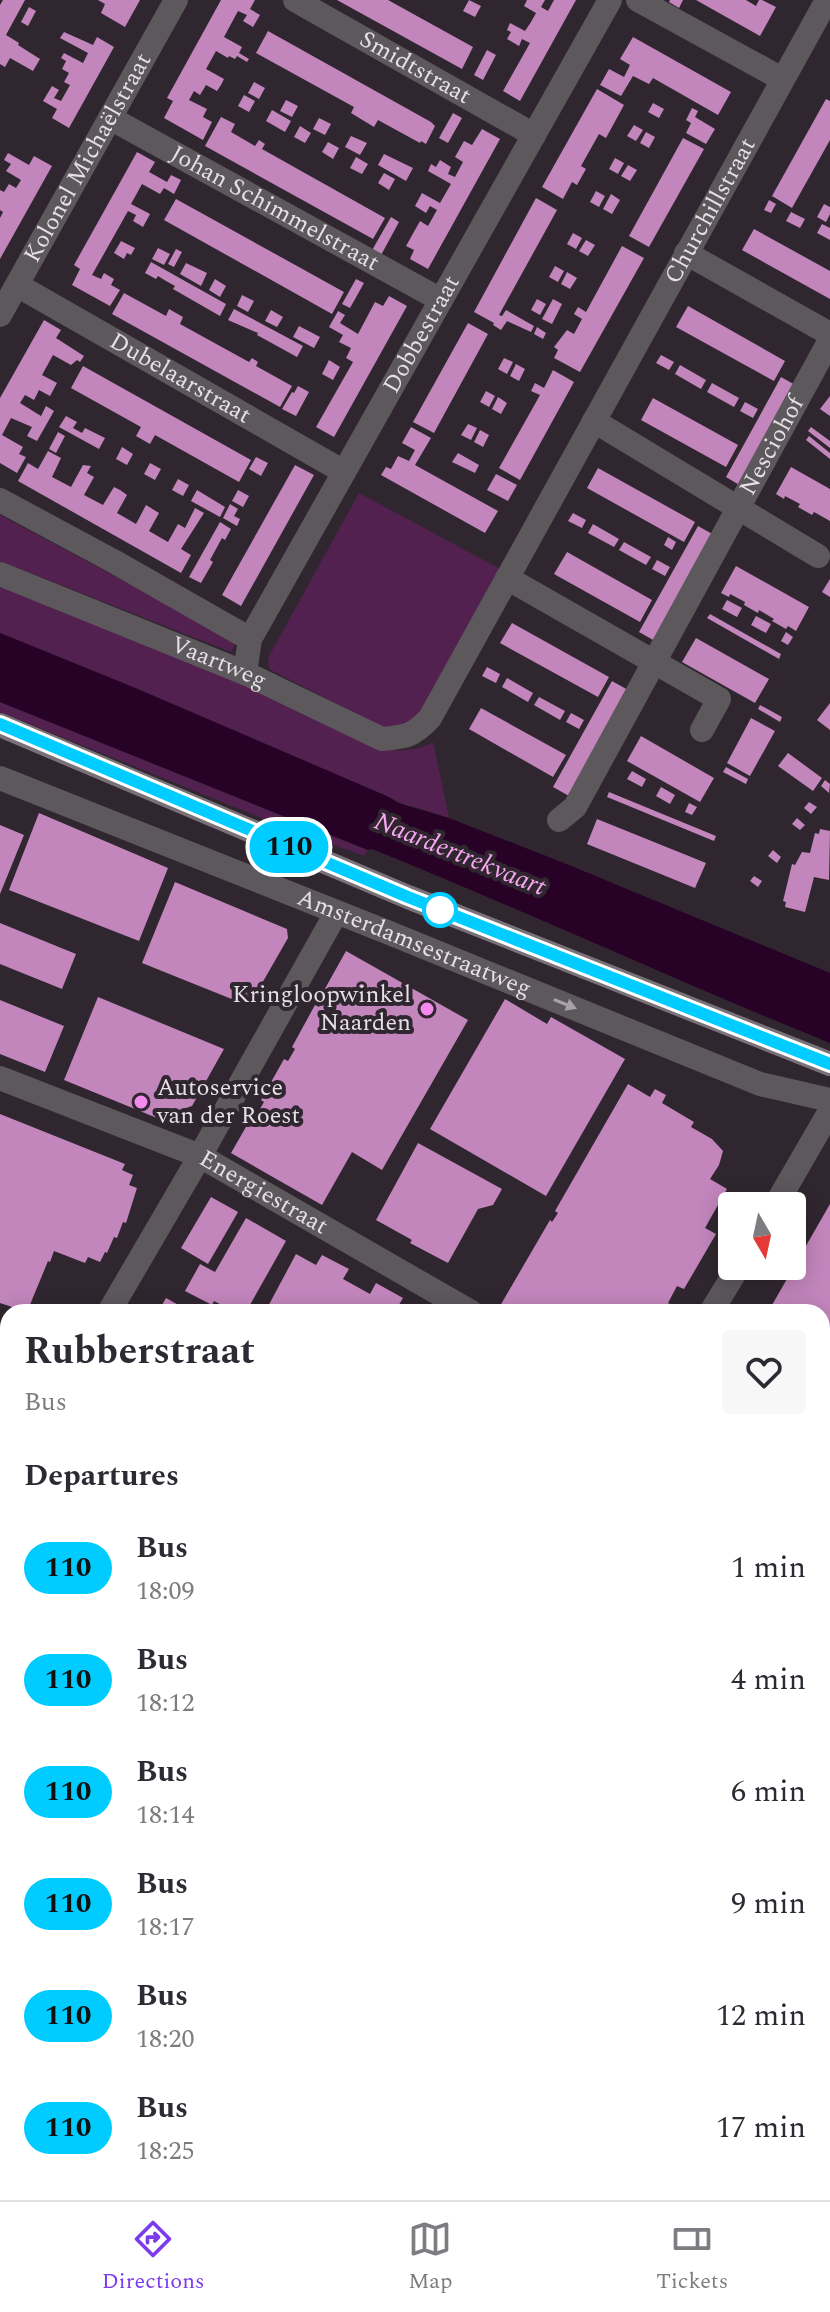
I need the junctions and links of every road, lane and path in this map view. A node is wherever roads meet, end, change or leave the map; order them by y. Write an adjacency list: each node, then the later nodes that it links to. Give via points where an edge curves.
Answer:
1 (176, 0): 7 (street, Kolonel Michaëlstraat)
2 (295, 0): 8 (street, Smidtstraat)
3 (610, 0): 8 (street, Dobbestraat)
4 (638, 0): 6 (street)
5 (827, 0): 6 (street, Churchillstraat)
6 (782, 79): 9 (street, Churchillstraat)
7 (110, 118): 10 (street, Kolonel Michaëlstraat); 11 (street, Johan Schimmelstraat)
8 (534, 135): 11 (street, Dobbestraat)
9 (686, 253): 13 (street); 14 (street, Churchillstraat)
10 (17, 285): 12 (street, Kolonel Michaëlstraat); 15 (street, Dubelaarstraat)
11 (441, 300): 15 (street, Dobbestraat)
12 (0, 315)
13 (830, 337): 17 (street, Nesciohof)
14 (594, 421): 17 (street); 20 (street, Churchillstraat)
15 (344, 472): 21 (street, Dobbestraat)
16 (0, 500): 21 (street, Vaartweg)
17 (738, 508): 18 (street, Nesciohof); 22 (street, Nesciohof)
18 (818, 556)
19 (0, 574): 23 (street, Vaartweg)
20 (507, 578): 22 (street); 24 (street, Churchillstraat)
21 (250, 639): 23 (street, Dobbestraat)
22 (654, 662): 26 (street, via 719,699); 28 (street, Nesciohof, via 575,807)
23 (245, 673): 24 (street, Vaartweg, via 382,739 407,737)
24 (430, 718)
25 (0, 725): 30 (street, Amsterdamsestraatweg, via 408,897)
26 (702, 730)
27 (0, 778): 29 (street, Amsterdamsestraatweg)
28 (559, 820)
29 (336, 913): 32 (street, Amsterdamsestraatweg, one-way to 32, via 760,1084); 34 (street)
30 (830, 1064)
31 (0, 1078): 34 (street, Energiestraat)
32 (830, 1100)
33 (830, 1111): 35 (street)
34 (200, 1156): 37 (street); 38 (street, Energiestraat)
35 (783, 1192)
36 (730, 1280): 39 (street)
37 (114, 1304)
38 (457, 1304)
39 (716, 1304)

